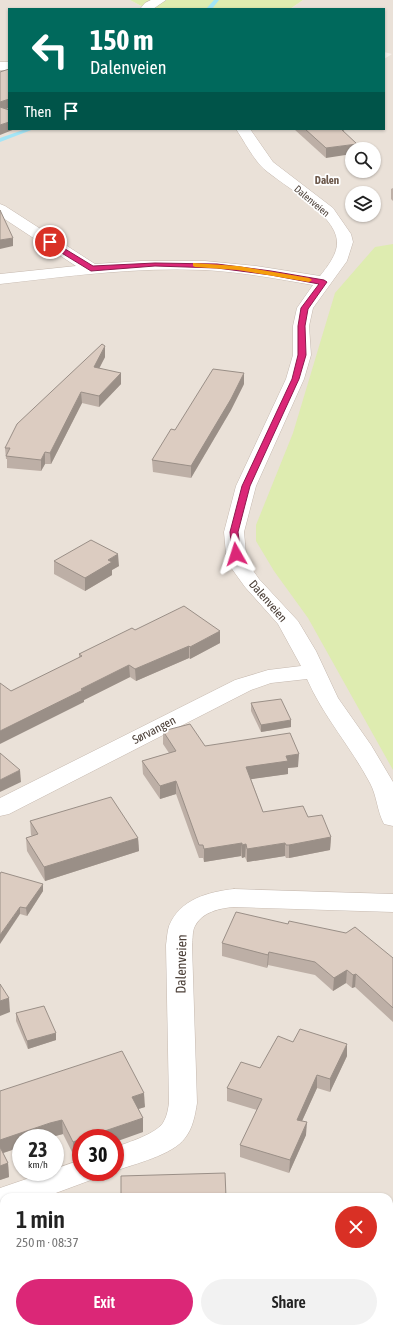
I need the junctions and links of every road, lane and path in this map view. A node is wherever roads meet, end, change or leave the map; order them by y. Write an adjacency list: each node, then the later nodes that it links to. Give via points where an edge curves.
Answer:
1 (160, 0): 2 (street)
2 (147, 8)
3 (244, 130): 7 (street, Dalenveien, via 268,165 328,211 343,234 344,249)
4 (0, 209): 5 (street)
5 (91, 268): 6 (street); 7 (street, via 155,264 217,266)
6 (0, 280)
7 (324, 282): 8 (street, Dalenveien, via 305,308 301,326 302,355 295,379 246,486 234,532 236,554 242,569 252,584 287,621 305,651)
8 (313, 671): 9 (street, Sørvangen, via 268,677 243,685); 10 (street, Dalenveien, via 383,785)
9 (0, 808)
10 (393, 818)
11 (393, 903): 12 (street, Dalenveien, via 234,898 215,900 201,905 190,913 182,927 179,945 183,1103 180,1120 174,1132 157,1143)
12 (124, 1156)
13 (72, 1175): 14 (street)
14 (21, 1193)

